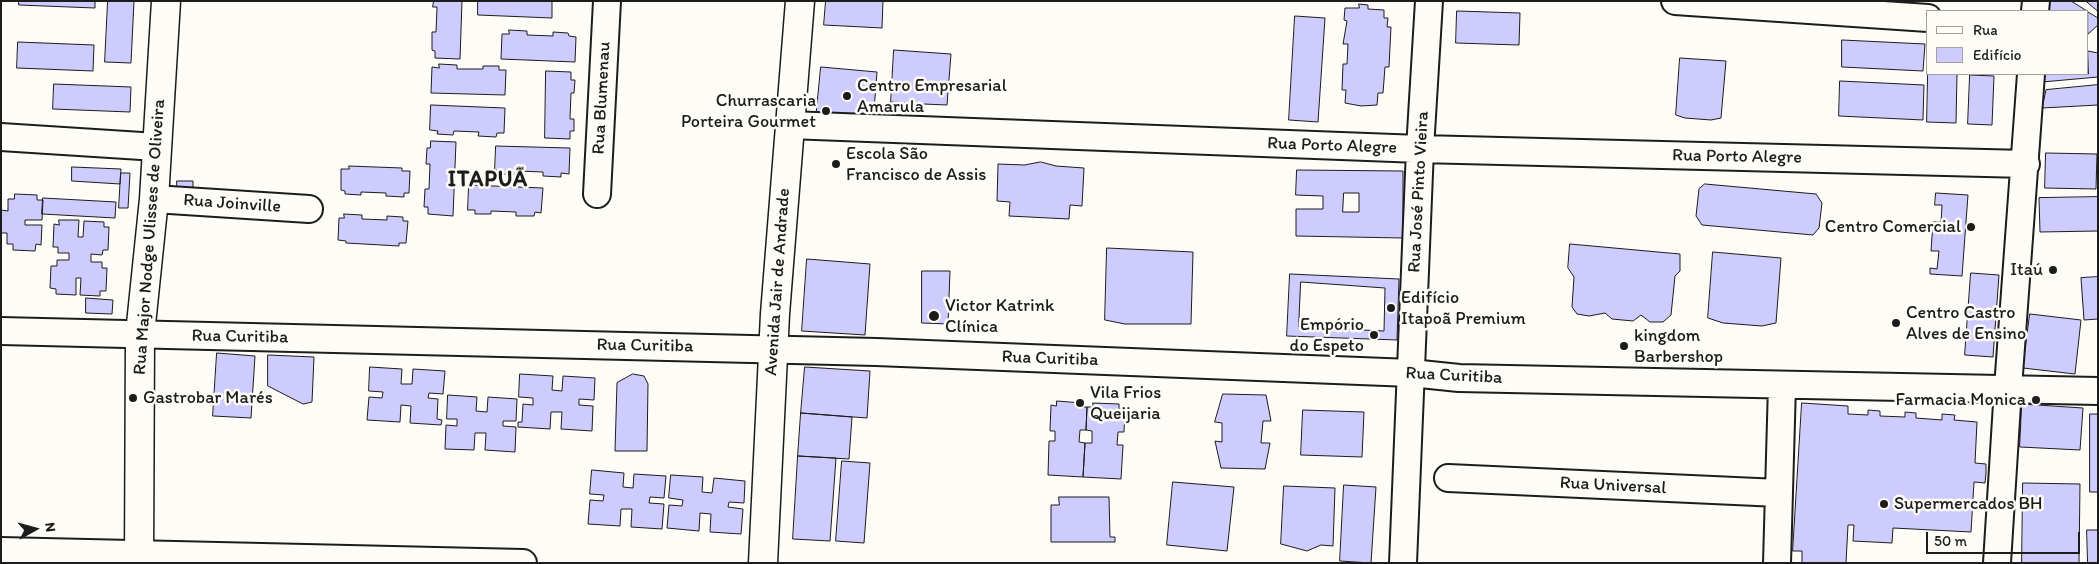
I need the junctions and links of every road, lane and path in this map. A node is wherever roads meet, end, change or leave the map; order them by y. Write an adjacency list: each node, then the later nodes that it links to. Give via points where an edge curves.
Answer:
1 (166, 1): 10 (main road, Rua Major Nodge Ulisses de Oliveira)
2 (607, 1): 13 (street, Rua Blumenau)
3 (800, 1): 8 (main road, Avenida Jair de Andrade)
4 (1429, 1): 11 (street, Rua José Pinto Vieira)
5 (1675, 1): 6 (street)
6 (1926, 18)
7 (2031, 75): 12 (street)
8 (789, 125): 11 (street, Rua Porto Alegre); 18 (main road, Avenida Jair de Andrade)
9 (1, 137): 10 (street)
10 (157, 147): 14 (main road, Rua Major Nodge Ulisses de Oliveira)
11 (1420, 149): 12 (street, Rua Porto Alegre); 19 (street, Rua José Pinto Vieira)
12 (2026, 164): 21 (street)
13 (597, 194)
14 (154, 199): 15 (street, Rua Joinville); 17 (main road, Rua Major Nodge Ulisses de Oliveira)
15 (310, 208)
16 (1, 331): 17 (street, Rua Curitiba)
17 (140, 334): 18 (street, Rua Curitiba); 26 (main road, Rua Major Nodge Ulisses de Oliveira)
18 (773, 349): 19 (street, Rua Curitiba); 28 (main road, Avenida Jair de Andrade)
19 (1411, 373): 20 (street, Rua Curitiba, via 1459,378); 29 (street, Rua José Pinto Vieira)
20 (1782, 385): 21 (street, Rua Curitiba); 24 (street)
21 (2008, 388): 22 (street, Rua Curitiba); 31 (street)
22 (2098, 391)
23 (1448, 478): 24 (street, Rua Universal)
24 (1779, 493): 30 (street)
25 (1, 551): 26 (street)
26 (139, 559): 27 (street)
27 (524, 563)
28 (763, 563)
29 (1403, 563)
30 (1777, 563)
31 (1997, 563)

